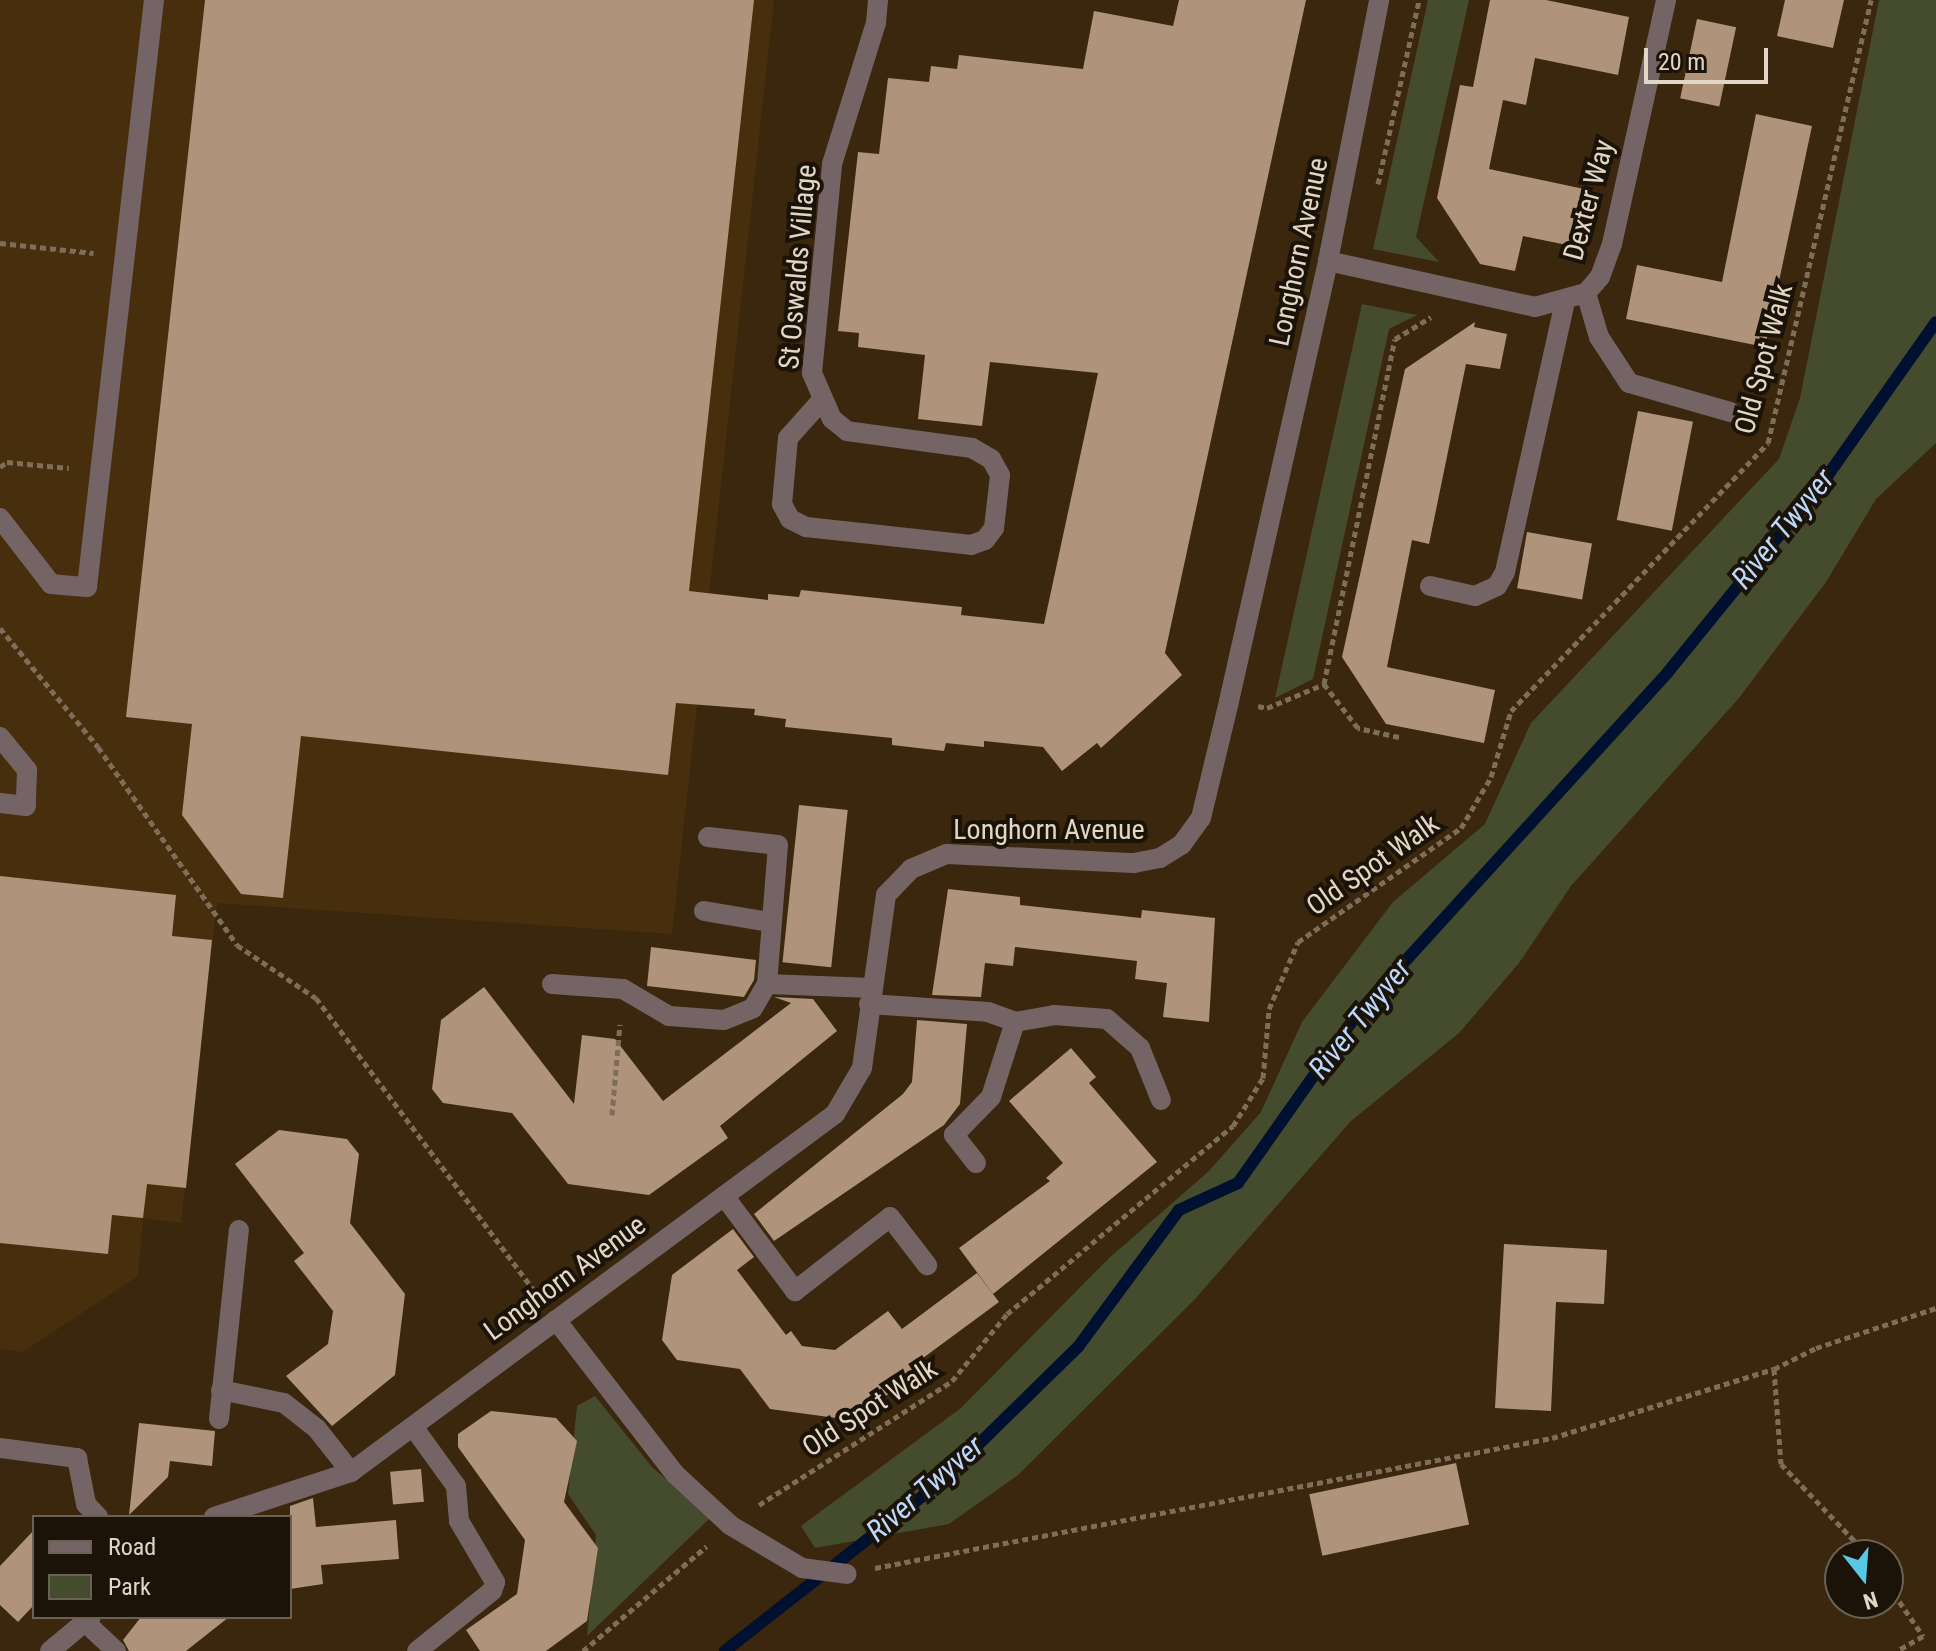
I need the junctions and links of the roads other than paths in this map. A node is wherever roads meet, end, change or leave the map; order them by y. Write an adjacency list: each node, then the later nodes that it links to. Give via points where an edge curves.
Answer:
1 (154, 0): 10 (street, via 87,587 51,584)
2 (878, 0): 8 (street, St Oswalds Village, via 876,23 832,164 812,373)
3 (1379, 0): 5 (street, Longhorn Avenue)
4 (1666, 0): 6 (street, Dexter Way, via 1612,244 1600,277)
5 (1328, 261): 7 (street, Dexter Way, via 1535,307); 19 (street, Longhorn Avenue, via 1201,818 1182,844 1160,858 1134,863 947,854 911,869 886,895)
6 (1586, 293): 7 (street, Dexter Way); 9 (street, via 1599,337 1629,383)
7 (1565, 302): 11 (street, via 1505,572 1497,586 1475,596)
8 (822, 400): 8 (street, St Oswalds Village, via 847,431 972,448 991,459 1000,475 994,528 985,540 971,545 806,527 790,519 782,504 788,438)
9 (1730, 412)
10 (0, 518)
11 (1430, 586)
12 (0, 737): 13 (street, via 27,770 26,806)
13 (0, 803)
14 (708, 837): 16 (street, via 778,845)
15 (704, 911): 16 (street)
16 (770, 922): 18 (street)
17 (552, 984): 18 (street, via 623,989 669,1016 724,1020 753,1008)
18 (767, 984): 19 (street)
19 (870, 996): 20 (street, via 988,1012); 23 (street, Longhorn Avenue, via 862,1068 853,1091 835,1114)
20 (1015, 1022): 21 (street, via 1054,1015 1107,1019 1140,1048); 22 (street, via 991,1097 954,1135)
21 (1161, 1100)
22 (976, 1163)
23 (724, 1196): 25 (street, via 795,1291 890,1217); 26 (street, Longhorn Avenue)
24 (239, 1230): 27 (street)
25 (927, 1265)
26 (556, 1320): 29 (street, Longhorn Avenue); 34 (street, via 675,1474 730,1525 802,1568)
27 (221, 1390): 28 (street); 31 (street, via 284,1403 317,1429)
28 (219, 1419)
29 (414, 1428): 31 (street, Longhorn Avenue); 38 (street, via 456,1486 459,1521 495,1582 492,1591)
30 (0, 1448): 32 (street, via 77,1458 86,1504)
31 (351, 1472): 33 (street, Longhorn Avenue)
32 (96, 1515)
33 (220, 1515)
34 (847, 1574)
35 (88, 1620): 36 (street); 37 (street)
36 (50, 1651)
37 (116, 1651)
38 (417, 1651)

